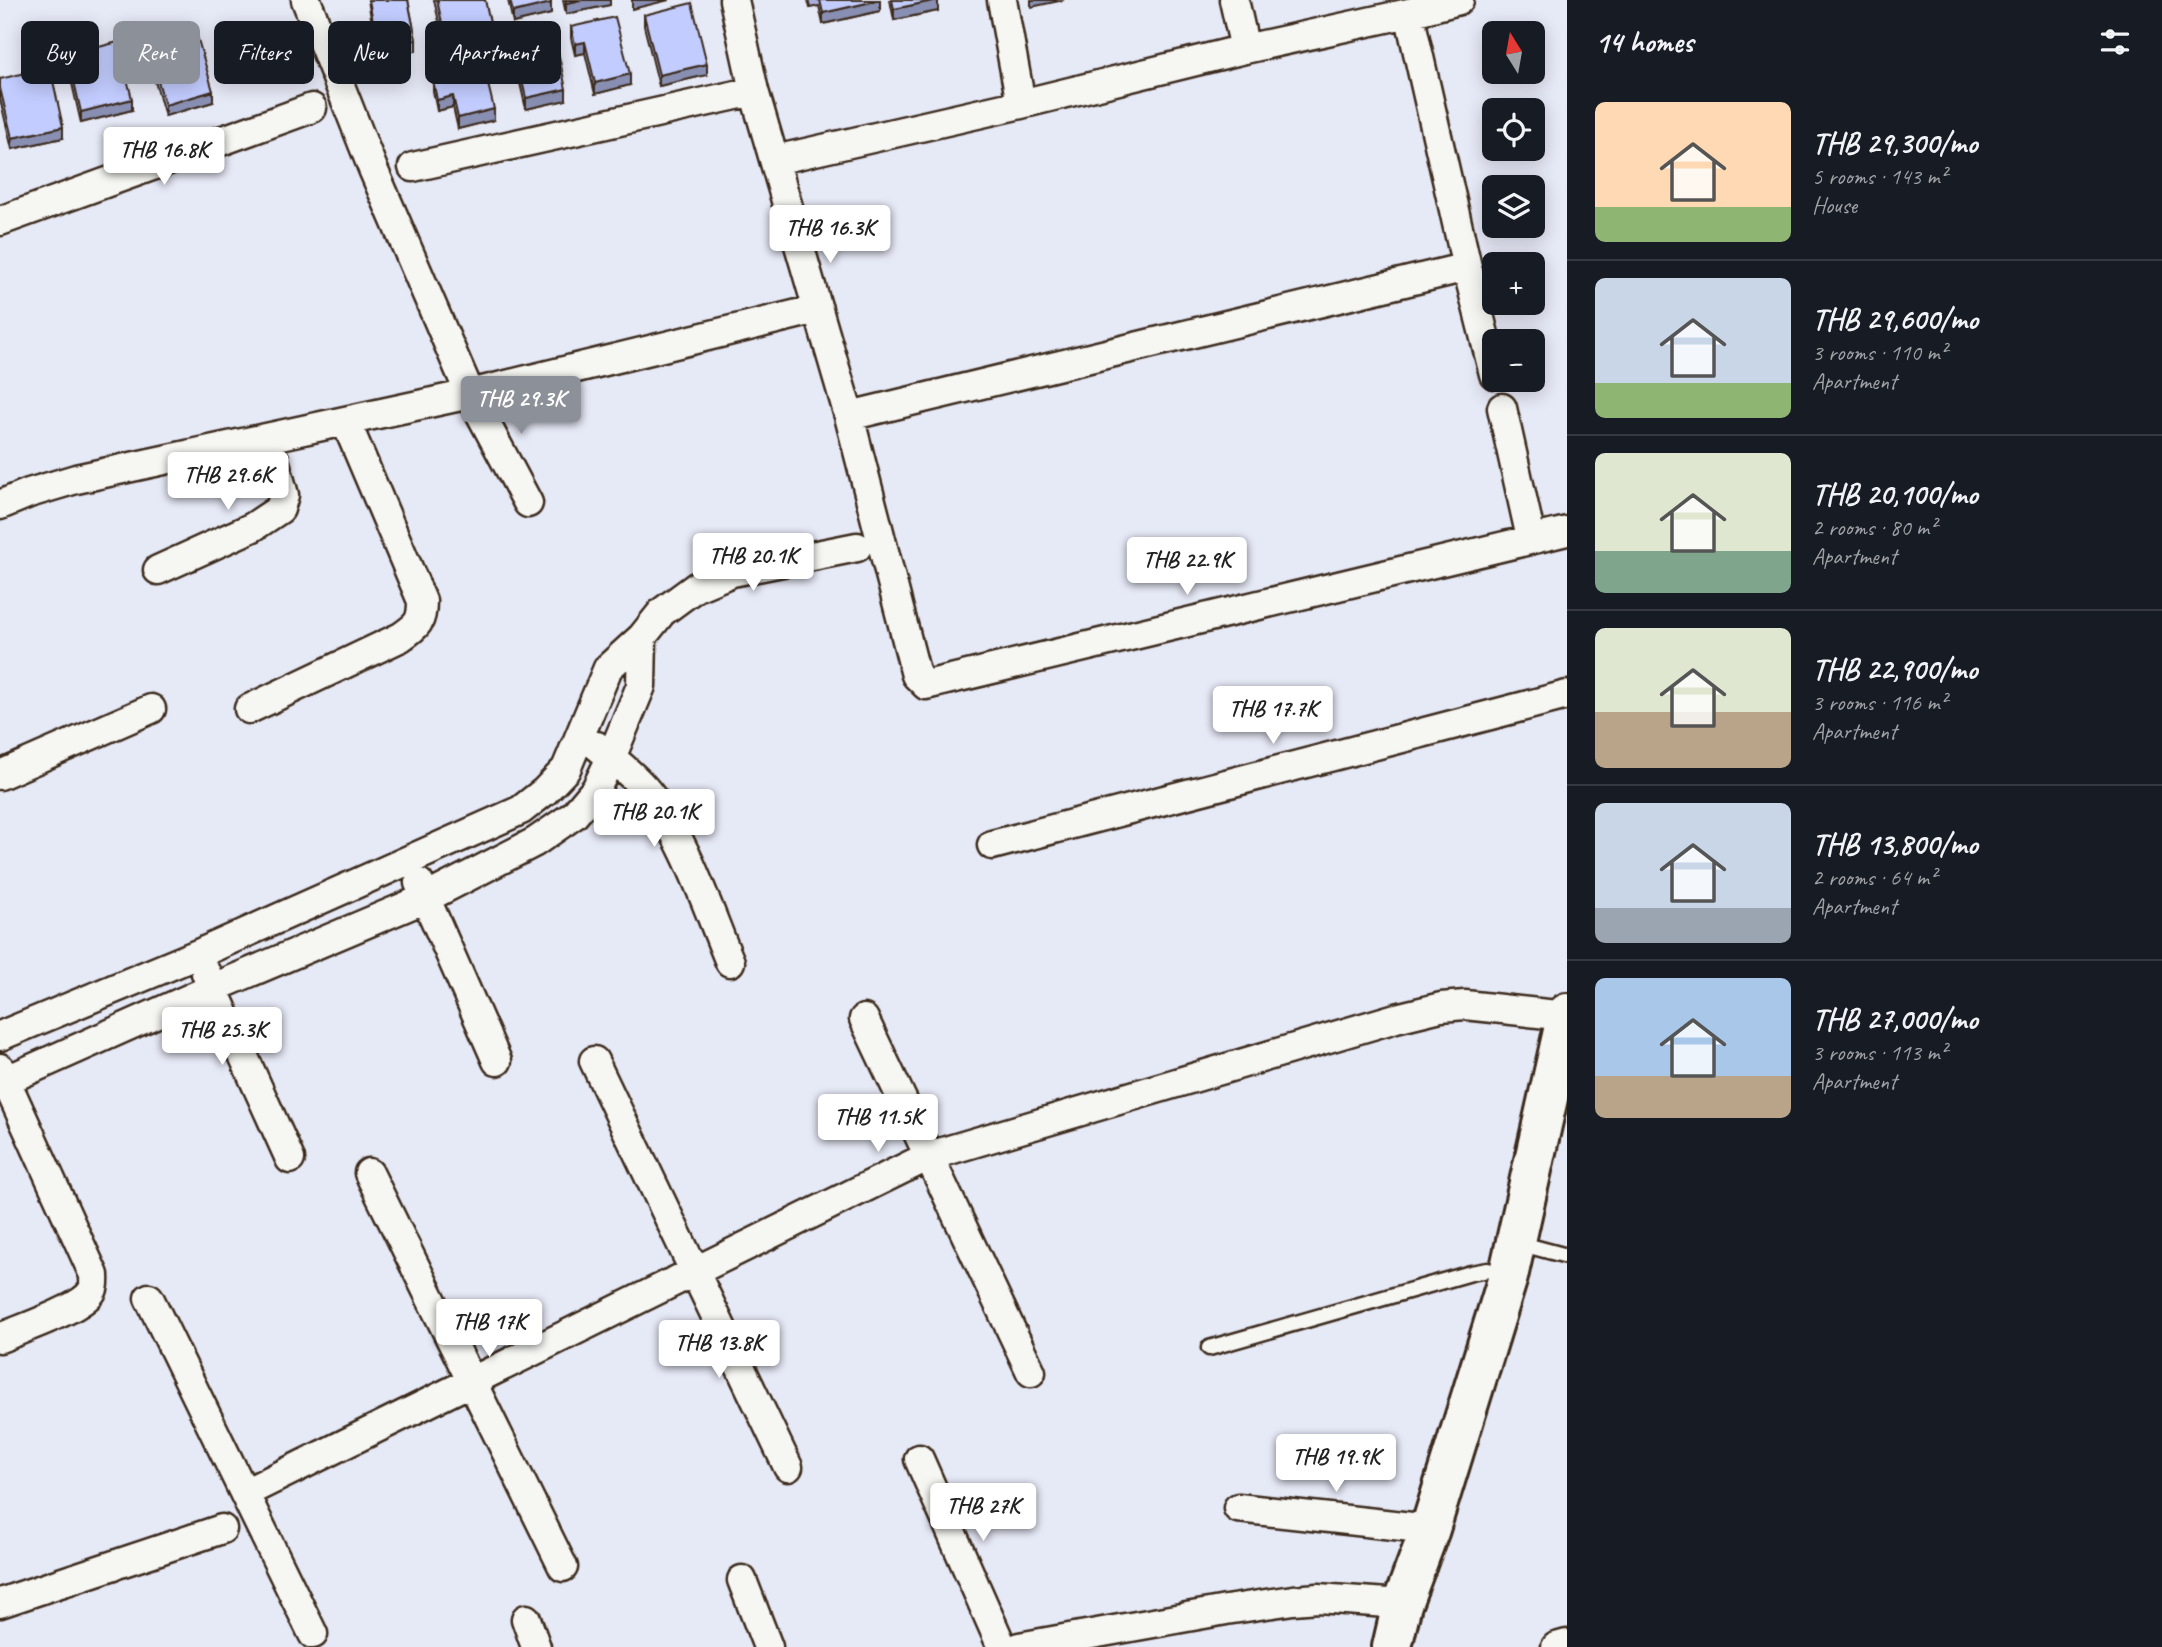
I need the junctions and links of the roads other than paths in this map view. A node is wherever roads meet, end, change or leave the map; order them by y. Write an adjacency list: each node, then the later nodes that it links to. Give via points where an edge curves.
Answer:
1 (306, 0): 18 (street)
2 (734, 0): 8 (street)
3 (1002, 0): 9 (street)
4 (1234, 0): 7 (street)
5 (1459, 0): 6 (street)
6 (1409, 13): 7 (street); 14 (street)
7 (1245, 49): 9 (street)
8 (754, 91): 11 (street); 12 (street)
9 (1021, 104): 11 (street)
10 (312, 108): 13 (street)
11 (775, 160): 15 (street)
12 (413, 167)
13 (0, 221)
14 (1467, 267): 16 (street); 19 (street)
15 (818, 309): 18 (street); 19 (street)
16 (1483, 329)
17 (1499, 392): 25 (street)
18 (470, 394): 20 (street); 22 (street)
19 (849, 416): 25 (street, via 916,675 926,685)
20 (346, 422): 21 (street); 33 (street, via 422,601 422,616 401,637)
21 (268, 438): 23 (street, via 76,479); 27 (street, via 284,495 280,509 253,527)
22 (528, 503)
23 (0, 505)
24 (1567, 531): 25 (street)
25 (1531, 538)
26 (857, 547): 28 (street, via 732,572 696,587 662,612)
27 (158, 570)
28 (642, 637): 29 (street); 30 (street)
29 (608, 668): 30 (street); 34 (street)
30 (641, 686): 35 (street)
31 (1567, 695): 37 (street)
32 (151, 709): 36 (street)
33 (249, 709)
34 (582, 732): 35 (street); 38 (street, via 566,769 521,810)
35 (611, 758): 39 (street, via 596,789 574,815 535,842); 41 (street, via 660,810 686,856)
36 (0, 775)
37 (992, 845)
38 (409, 861): 39 (street); 40 (street)
39 (426, 898): 42 (street); 46 (street)
40 (198, 954): 42 (street); 45 (street)
41 (730, 962)
42 (213, 988): 48 (street); 50 (street)
43 (1566, 1014): 49 (street, via 1441,1007); 53 (street)
44 (864, 1019): 49 (street)
45 (0, 1036)
46 (497, 1061)
47 (594, 1061): 54 (street)
48 (2, 1077): 56 (street, via 94,1275 94,1284 87,1298 74,1307)
49 (929, 1156): 54 (street); 58 (street)
50 (290, 1159)
51 (369, 1173): 59 (street)
52 (1567, 1256): 53 (lane)
53 (1512, 1260): 57 (lane); 65 (street)
54 (695, 1272): 59 (street); 61 (street)
55 (149, 1297): 62 (street)
56 (0, 1338)
57 (1209, 1348)
58 (1031, 1372)
59 (472, 1381): 62 (street); 66 (street)
60 (919, 1459): 75 (street)
61 (788, 1467)
62 (245, 1493): 71 (street)
63 (1238, 1508): 65 (street)
64 (222, 1529): 68 (street)
65 (1430, 1529): 69 (street)
66 (564, 1567)
67 (742, 1580): 74 (street)
68 (0, 1603)
69 (1402, 1604): 76 (street, via 1293,1600); 77 (street)
70 (526, 1619): 73 (street)
71 (313, 1634)
72 (1567, 1644): 78 (street)
73 (536, 1647)
74 (768, 1647)
75 (1002, 1647)
76 (1019, 1647)
77 (1392, 1647)
78 (1556, 1647)

